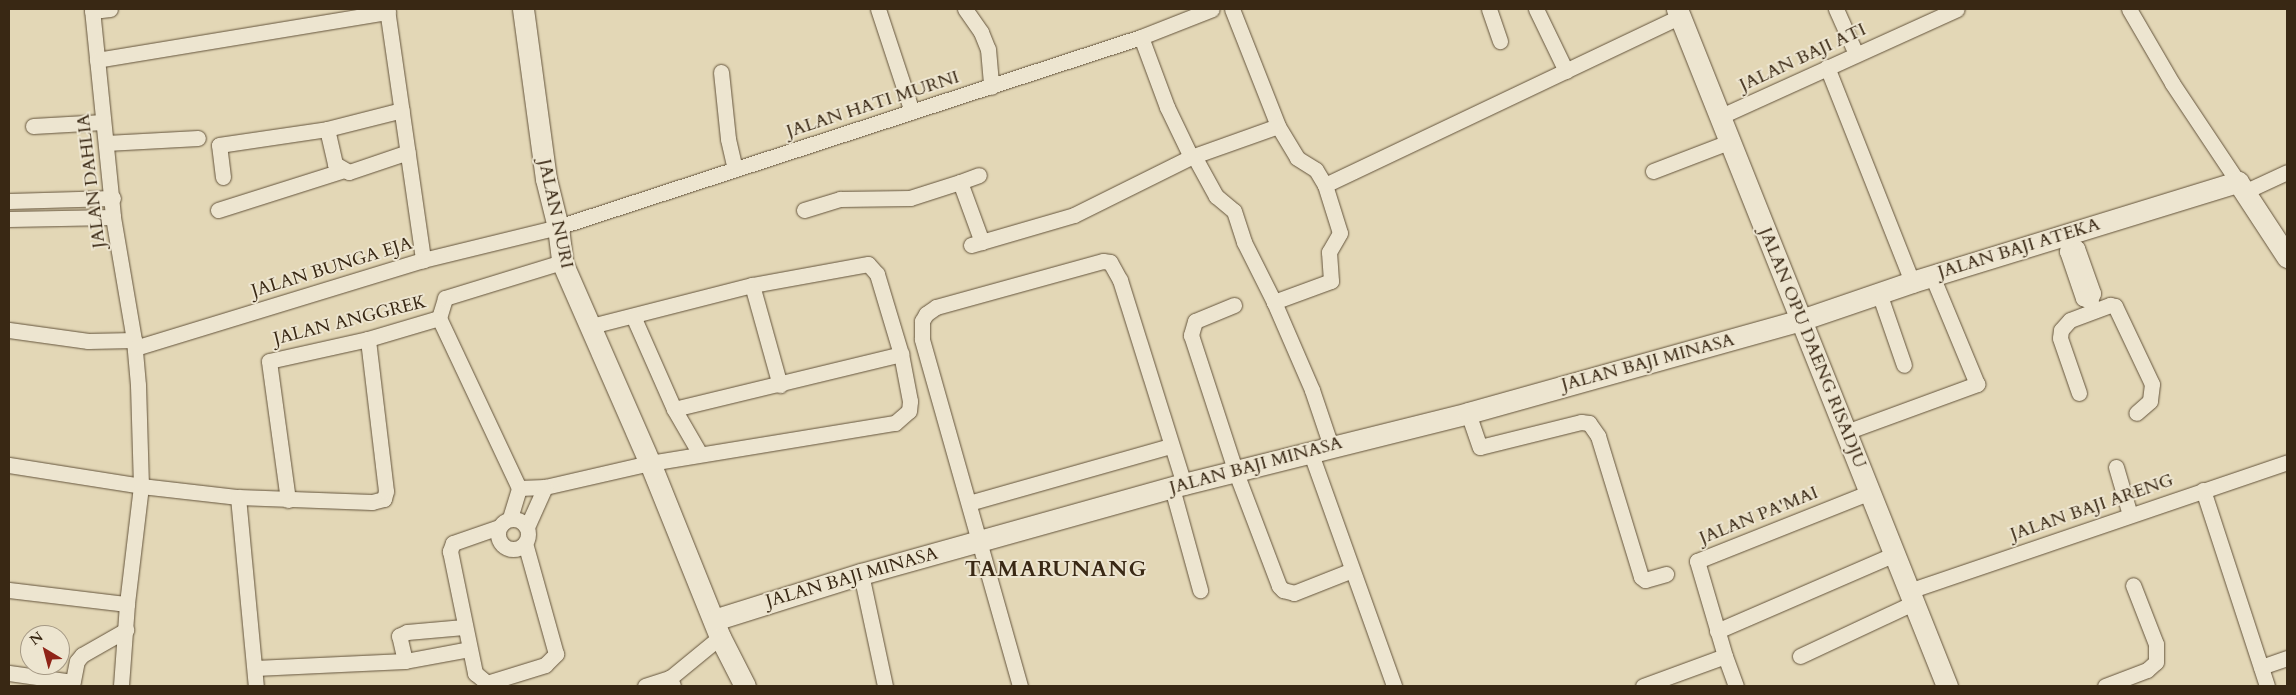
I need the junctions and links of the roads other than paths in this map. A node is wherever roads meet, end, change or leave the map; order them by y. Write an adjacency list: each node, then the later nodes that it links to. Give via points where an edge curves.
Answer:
1 (110, 9): 12 (street)
2 (523, 9): 52 (street, JALAN NURI)
3 (878, 9): 24 (street)
4 (965, 9): 22 (street, via 981,32 988,50)
5 (1212, 9): 15 (street, JALAN HATI MURNI)
6 (1232, 9): 28 (street)
7 (1489, 9): 16 (street)
8 (1536, 9): 20 (street)
9 (1836, 9): 17 (street)
10 (1957, 9): 17 (street, JALAN BAJI ATI)
11 (2129, 9): 43 (street, via 2172,83)
12 (92, 10): 18 (street, JALAN DAHLIA)
13 (387, 10): 18 (street); 23 (street)
14 (1679, 13): 20 (street); 25 (street, JALAN OPU DAENG RISADJU)
15 (1142, 37): 22 (street, JALAN HATI MURNI); 34 (street, via 1167,107)
16 (1500, 41)
17 (1856, 54): 19 (street, JALAN BAJI ATI)
18 (97, 60): 26 (street, JALAN DAHLIA)
19 (1827, 67): 25 (street, JALAN BAJI ATI); 58 (street)
20 (1566, 71): 42 (street)
21 (721, 72): 35 (street, via 728,139)
22 (991, 87): 24 (street, JALAN HATI MURNI)
23 (402, 110): 29 (street); 33 (street)
24 (912, 112): 35 (street, JALAN HATI MURNI)
25 (1719, 117): 31 (street, JALAN OPU DAENG RISADJU)
26 (103, 122): 27 (street); 32 (street, JALAN DAHLIA)
27 (33, 126)
28 (1278, 126): 34 (street); 42 (street, via 1297,158 1316,170)
29 (327, 129): 36 (street, via 335,164); 40 (street, via 219,145)
30 (198, 138): 32 (street)
31 (1729, 142): 37 (street); 66 (street, JALAN OPU DAENG RISADJU)
32 (106, 143): 44 (street, JALAN DAHLIA)
33 (408, 152): 36 (street, via 349,172); 55 (street)
34 (1193, 157): 41 (street, via 1074,215 977,243); 61 (street, via 1216,196 1234,211 1244,242)
35 (736, 169): 52 (street, JALAN HATI MURNI)
36 (344, 170): 47 (street)
37 (1653, 171)
38 (2287, 172): 43 (street)
39 (978, 175): 41 (street)
40 (223, 177)
41 (960, 182): 48 (street, via 910,198 840,199)
42 (1325, 185): 61 (street, via 1340,233 1330,252 1332,281)
43 (2241, 187): 53 (street, JALAN BAJI ATEKA); 54 (street)
44 (114, 198): 45 (street); 49 (street, JALAN DAHLIA)
45 (54, 200): 46 (street); 50 (street)
46 (9, 201)
47 (218, 210)
48 (804, 210)
49 (113, 217): 50 (street); 70 (street, JALAN DAHLIA)
50 (55, 218): 51 (street)
51 (9, 219)
52 (550, 229): 55 (street, JALAN BUNGA EJA); 56 (street, JALAN NURI)
53 (2069, 239): 57 (street, JALAN BAJI ATEKA); 63 (street, via 2077,248 2093,293)
54 (2287, 257)
55 (423, 260): 70 (street, JALAN BUNGA EJA)
56 (562, 262): 65 (street, via 445,298); 67 (street, JALAN NURI)
57 (1932, 276): 58 (street, JALAN BAJI ATEKA); 78 (street, via 1977,384)
58 (1912, 282): 60 (street, JALAN BAJI ATEKA)
59 (752, 285): 64 (street); 71 (street, via 868,264 876,274); 73 (street)
60 (1880, 293): 66 (street, JALAN BAJI ATEKA); 72 (street)
61 (1274, 302): 80 (street, via 1312,390)
62 (1234, 305): 86 (street, via 1195,321 1191,334)
63 (2092, 306): 74 (street, via 2064,325 2060,338); 77 (street, via 2110,305 2119,312 2152,384 2150,401)
64 (633, 316): 67 (street); 75 (street)
65 (439, 318): 69 (street, JALAN ANGGREK); 90 (street, JALAN ANGGREK)
66 (1801, 320): 76 (street, JALAN BAJI MINASA); 78 (street, JALAN OPU DAENG RISADJU)
67 (591, 326): 82 (street, JALAN NURI)
68 (9, 330): 70 (street, JALAN BUNGA EJA)
69 (368, 339): 94 (street, JALAN ANGGREK, via 269,361); 94 (street, via 386,491 384,498 372,502)
70 (134, 344): 87 (street, JALAN DAHLIA)
71 (901, 354): 73 (street); 81 (street, via 910,401 905,418 895,423)
72 (1904, 365)
73 (780, 385): 75 (street)
74 (2079, 394)
75 (674, 409): 81 (street)
76 (1468, 413): 80 (street, JALAN BAJI MINASA); 104 (street, via 1480,447 1588,423 1598,436 1641,576 1645,580)
77 (2136, 413)
78 (1846, 432): 92 (street, JALAN OPU DAENG RISADJU)
79 (1170, 446): 88 (street); 95 (street); 95 (street, via 1120,280 1110,262 1103,261 936,307 922,321 922,339)
80 (1320, 448): 86 (street, JALAN BAJI MINASA); 102 (street)
81 (700, 454): 82 (street)
82 (650, 462): 89 (street); 111 (street, JALAN NURI)
83 (2287, 462): 91 (street, JALAN BAJI ARENG)
84 (9, 466): 87 (street)
85 (2116, 467): 96 (street)
86 (1236, 470): 88 (street, JALAN BAJI MINASA); 102 (street, via 1282,590 1294,593)
87 (141, 486): 93 (street); 109 (street, JALAN DAHLIA)
88 (1178, 486): 99 (street, JALAN BAJI MINASA); 107 (street)
89 (545, 487): 90 (street); 97 (street)
90 (519, 488): 98 (street)
91 (2202, 490): 96 (street, JALAN BAJI ARENG); 119 (street)
92 (1870, 492): 101 (street, JALAN OPU DAENG RISADJU); 113 (street, JALAN PA'MAI, via 1697,562)
93 (238, 498): 94 (street); 120 (street)
94 (288, 500)
95 (969, 504): 99 (street)
96 (2130, 515): 108 (street, JALAN BAJI ARENG)
97 (527, 527): 98 (street, via 520,520); 100 (street, via 528,536)
98 (498, 529): 100 (street, via 503,546); 110 (street, via 458,541 451,547)
99 (978, 542): 103 (street, JALAN BAJI MINASA); 129 (street)
100 (520, 546): 114 (street, via 529,559 556,654 545,665 492,683 483,682 475,673)
101 (1895, 554): 108 (street, JALAN OPU DAENG RISADJU); 113 (street)
102 (1352, 570): 130 (street)
103 (861, 574): 111 (street, JALAN BAJI MINASA); 128 (street)
104 (1666, 574)
105 (2133, 585): 134 (street, via 2156,644 2156,662 2147,670)
106 (9, 590): 109 (street)
107 (1200, 590)
108 (1911, 597): 116 (street, JALAN BAJI ARENG); 133 (street, JALAN OPU DAENG RISADJU)
109 (126, 604): 112 (street, JALAN DAHLIA)
110 (464, 626): 114 (street); 118 (street, via 408,632 399,636)
111 (717, 628): 122 (street); 127 (street, JALAN NURI)
112 (126, 630): 123 (street, via 88,650 77,662); 124 (street, JALAN DAHLIA)
113 (1718, 631): 115 (street, JALAN PA'MAI)
114 (469, 650): 118 (street)
115 (1725, 656): 131 (street); 132 (street, JALAN PA'MAI)
116 (1800, 656)
117 (2287, 658): 119 (street)
118 (405, 661): 120 (street)
119 (2261, 667): 135 (street)
120 (255, 668): 125 (street)
121 (9, 673): 123 (street)
122 (671, 682): 126 (street)
123 (72, 684)
124 (121, 686)
125 (256, 686)
126 (645, 686)
127 (745, 686)
128 (885, 686)
129 (1020, 686)
130 (1394, 686)
131 (1643, 686)
132 (1736, 686)
133 (1947, 686)
134 (2105, 686)
135 (2267, 686)

